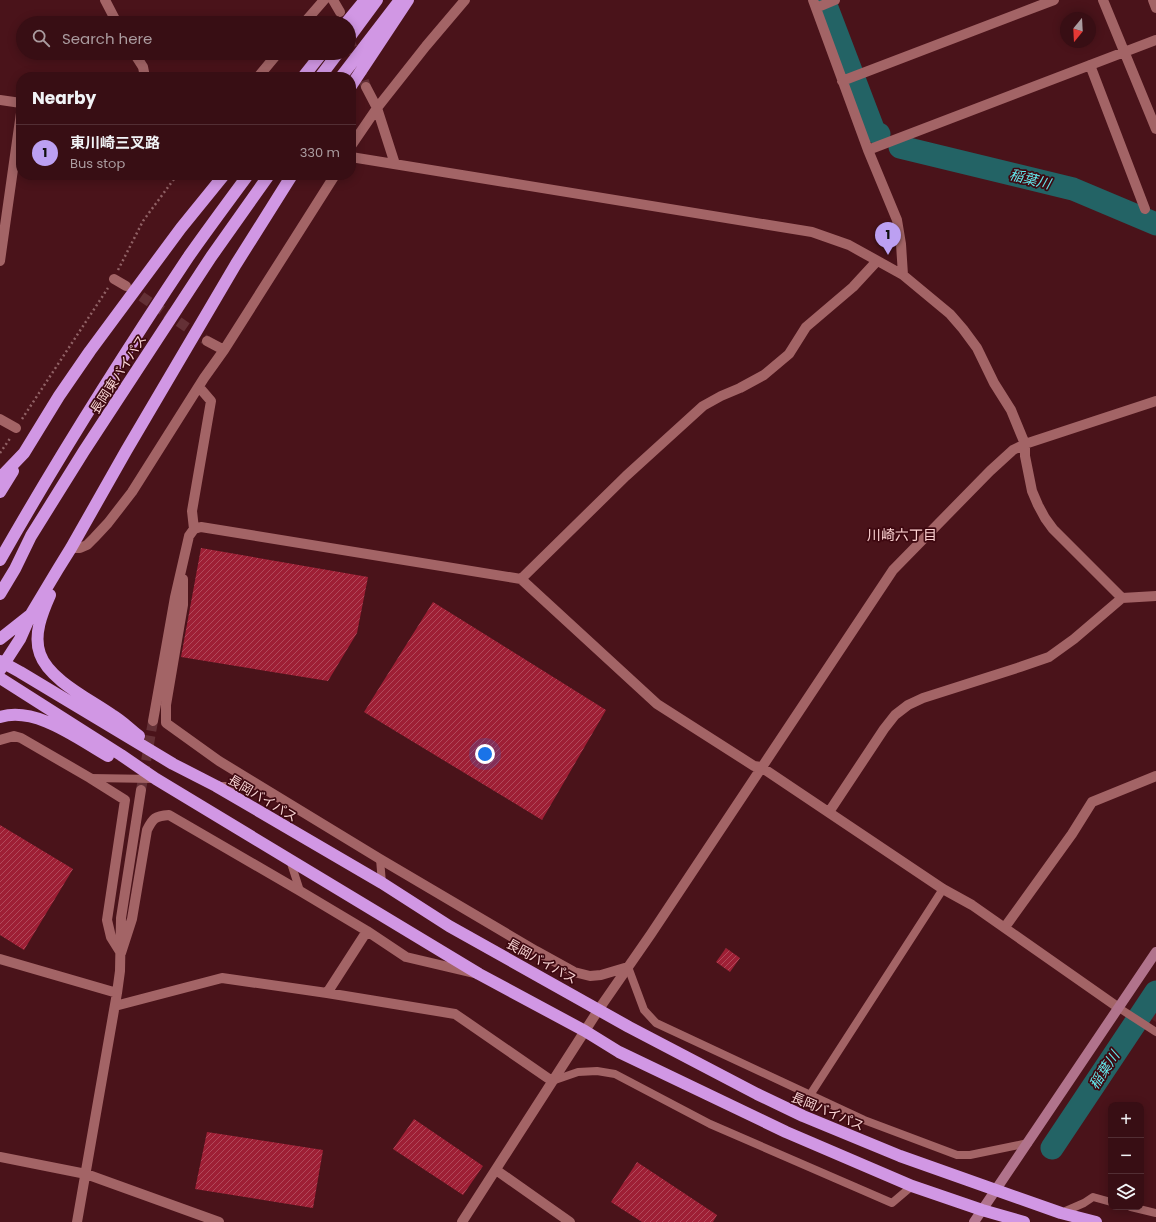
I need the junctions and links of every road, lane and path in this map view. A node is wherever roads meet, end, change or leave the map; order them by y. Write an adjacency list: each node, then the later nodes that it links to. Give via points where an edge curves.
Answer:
1 (105, 0): 16 (street)
2 (324, 0): 17 (street)
3 (332, 0): 15 (street)
4 (365, 0): 18 (highway)
5 (377, 0): 19 (highway)
6 (400, 0): 22 (highway)
7 (408, 0): 34 (highway)
8 (835, 0): 13 (street)
9 (1054, 0): 35 (street)
10 (1103, 0): 21 (street)
11 (1153, 0): 14 (street)
12 (464, 1): 39 (street)
13 (814, 4): 35 (street)
14 (1156, 8)
15 (340, 12)
16 (113, 16)
17 (310, 16)
18 (352, 16)
19 (356, 28)
20 (1156, 40): 21 (street)
21 (1124, 52): 28 (street); 40 (street)
22 (356, 57)
23 (138, 60): 29 (street)
24 (272, 60): 30 (street)
25 (316, 60): 31 (highway)
26 (333, 60): 32 (highway)
27 (354, 60): 33 (highway)
28 (1090, 65): 43 (street); 52 (street)
29 (144, 72)
30 (262, 72)
31 (307, 72)
32 (324, 72)
33 (345, 72)
34 (356, 78)
35 (842, 81): 43 (street)
36 (366, 87): 39 (street)
37 (0, 100): 38 (street)
38 (16, 102)
39 (377, 108): 41 (street); 45 (street)
40 (1156, 130)
41 (356, 139)
42 (16, 148): 53 (street)
43 (868, 150): 55 (street, via 897,220)
44 (356, 158): 45 (street)
45 (395, 164): 54 (street, via 812,232 849,245)
46 (173, 180): 56 (path, via 143,221)
47 (220, 180): 66 (highway, via 90,351)
48 (244, 180): 71 (highway, 長岡東バイパス, via 190,256 133,343 41,489)
49 (266, 180): 74 (highway, 長岡東バイパス, via 84,451 31,536)
50 (289, 180): 70 (highway, via 236,264)
51 (331, 180): 59 (street)
52 (1145, 209)
53 (0, 261)
54 (877, 261): 55 (street); 73 (street, via 854,287 806,327 789,354 764,375 703,406 626,476)
55 (903, 276): 64 (street, via 950,314 963,328 1011,410)
56 (114, 279): 57 (street); 63 (path)
57 (126, 286)
58 (207, 341): 59 (street)
59 (224, 350): 60 (street)
60 (199, 387): 69 (street, via 211,401 192,511); 70 (street, via 132,492 108,523 87,545)
61 (1156, 401): 64 (street)
62 (0, 419): 63 (street)
63 (16, 428): 65 (path)
64 (1025, 444): 76 (street, via 1032,491 1044,518); 85 (street, via 1013,450 990,471 893,570)
65 (0, 453)
66 (24, 453): 67 (highway); 68 (highway)
67 (0, 478)
68 (0, 492)
69 (194, 529): 72 (street, via 189,536); 73 (street, via 201,527)
70 (71, 548): 77 (highway); 84 (highway, via 42,612 38,629 40,654 56,676 114,715)
71 (0, 560)
72 (182, 562): 82 (street); 90 (street, via 183,605 166,705 166,723 219,761)
73 (521, 579): 85 (street, via 657,704)
74 (0, 594)
75 (1156, 596): 76 (street)
76 (1122, 598): 92 (street, via 1074,639 1049,656 908,705 884,730)
77 (32, 614): 78 (highway); 79 (highway, via 20,639)
78 (0, 639)
79 (2, 665): 84 (highway, 長岡バイパス)
80 (0, 678): 88 (highway)
81 (0, 717): 88 (highway, via 19,715 48,721 115,760)
82 (153, 720)
83 (0, 740): 87 (street, via 14,736 21,738)
84 (173, 764): 89 (highway, 長岡バイパス)
85 (761, 768): 92 (street); 103 (street)
86 (1156, 776): 98 (street, via 1092,802)
87 (90, 778): 88 (lane); 101 (street, via 125,800 106,920 110,937)
88 (156, 779): 94 (highway)
89 (216, 786): 90 (lane); 95 (highway, 長岡バイパス)
90 (260, 786): 93 (street)
91 (141, 790): 101 (street, via 121,918)
92 (829, 812): 96 (street)
93 (380, 859): 95 (lane); 103 (street, via 574,972 590,976 601,975)
94 (290, 860): 97 (lane); 104 (highway)
95 (382, 883): 109 (highway, 長岡バイパス, via 449,926)
96 (943, 889): 98 (street); 113 (lane)
97 (300, 891): 99 (street); 101 (street, via 169,815 161,816 152,820 147,830 132,920)
98 (1005, 928): 108 (street)
99 (367, 931): 104 (street, via 406,956); 106 (street)
100 (1156, 952): 108 (street)
101 (121, 953): 105 (street)
102 (0, 959): 105 (street)
103 (628, 967): 109 (street); 113 (lane, via 644,1010 656,1023)
104 (479, 974): 110 (highway)
105 (117, 993): 107 (street)
106 (327, 993): 107 (street, via 222,978); 112 (street, via 455,1014)
107 (115, 1006): 117 (street)
108 (1119, 1008): 111 (lane); 114 (street)
109 (599, 1009): 110 (street); 119 (highway, 長岡バイパス, via 689,1059 803,1116 900,1156)
110 (585, 1032): 112 (street); 118 (highway, via 619,1052 717,1100)
111 (1156, 1032)
112 (552, 1081): 116 (street); 118 (lane, via 578,1072 597,1071 615,1074 710,1124 892,1203)
113 (810, 1095): 114 (lane, via 864,1120 958,1154 970,1155)
114 (1028, 1143): 119 (street)
115 (0, 1157): 117 (street)
116 (496, 1170): 127 (street); 128 (street)
117 (86, 1174): 125 (street); 126 (street)
118 (912, 1186): 121 (highway)
119 (997, 1190): 121 (street); 123 (highway, 長岡バイパス)
120 (1108, 1201): 123 (lane, via 1093,1197)
121 (982, 1210): 129 (street); 130 (highway)
122 (1144, 1210): 124 (lane)
123 (1061, 1213): 131 (highway, 長岡バイパス)
124 (1156, 1213)
125 (77, 1222)
126 (219, 1222)
127 (462, 1222)
128 (570, 1222)
129 (974, 1222)
130 (1024, 1222)
131 (1096, 1222)

